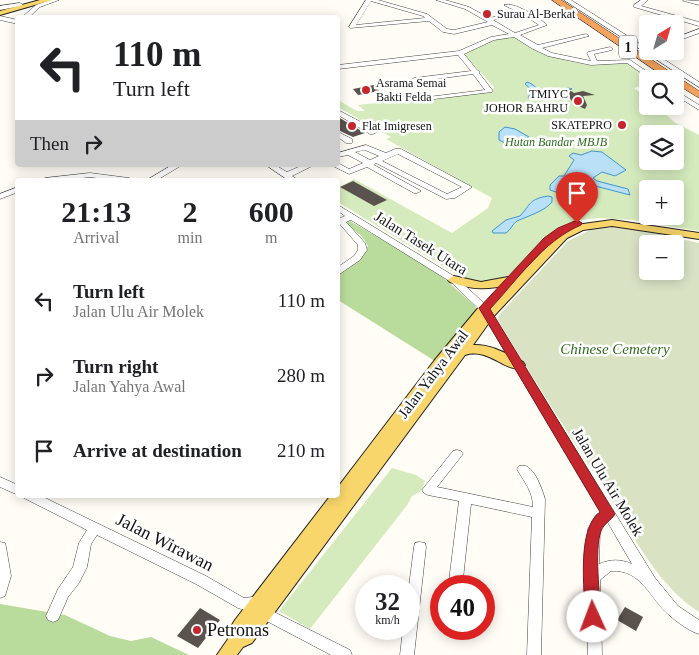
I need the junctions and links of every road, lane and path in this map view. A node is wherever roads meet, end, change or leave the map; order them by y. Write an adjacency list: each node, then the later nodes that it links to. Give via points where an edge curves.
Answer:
1 (36, 0): 13 (main road)
2 (50, 0): 13 (main road); 15 (street, via 30,9)
3 (56, 0): 16 (street, via 38,6)
4 (371, 0): 18 (street); 18 (street, via 352,27)
5 (440, 0): 20 (street, via 467,8)
6 (548, 0): 10 (highway, 1)
7 (567, 0): 26 (street)
8 (645, 0): 21 (street, via 636,6)
9 (686, 0): 11 (street)
10 (558, 3): 34 (highway, 1); 39 (highway, 1)
11 (699, 4)
12 (507, 5): 14 (street)
13 (0, 10)
14 (524, 13): 20 (street); 23 (street, via 544,25)
15 (26, 15)
16 (28, 15)
17 (0, 18): 19 (street)
18 (431, 19): 20 (street, via 445,32)
19 (15, 21)
20 (489, 22): 23 (street)
21 (699, 24)
22 (698, 34): 25 (street)
23 (515, 35): 27 (street); 29 (street, via 493,38)
24 (586, 36): 27 (street)
25 (684, 37)
26 (639, 46)
27 (535, 48): 31 (street, via 562,58)
28 (610, 49): 31 (street, via 590,53)
29 (460, 53): 32 (street); 35 (street)
30 (661, 60): 37 (street)
31 (595, 63): 33 (street, via 627,61)
32 (340, 67)
33 (641, 70)
34 (654, 70)
35 (477, 72): 36 (street); 41 (street, via 490,91)
36 (414, 80)
37 (699, 85)
38 (684, 90): 42 (highway)
39 (699, 94)
40 (684, 98): 43 (street)
41 (428, 99)
42 (699, 100)
43 (699, 108)
44 (340, 113): 45 (street)
45 (373, 132)
46 (340, 135): 47 (street)
47 (349, 141)
48 (349, 152): 49 (street); 50 (street, via 368,147); 51 (street)
49 (340, 155)
50 (385, 156): 51 (street); 56 (street, via 398,151 468,187 447,197)
51 (372, 163): 55 (street, via 350,172); 56 (street); 57 (street)
52 (175, 167): 60 (street)
53 (273, 167): 61 (street)
54 (307, 167): 61 (street)
55 (339, 167)
56 (399, 172): 57 (street)
57 (390, 177): 63 (street)
58 (63, 178): 59 (street, via 90,175)
59 (113, 178)
60 (156, 178)
61 (291, 178)
62 (15, 190): 64 (street)
63 (417, 191)
64 (0, 197)
65 (340, 209): 66 (street, Jalan Tasek Utara)
66 (351, 216): 69 (street, via 341,222 363,250); 70 (street, Jalan Tasek Utara)
67 (699, 232): 71 (main road, Jalan Yahya Awal, via 612,219 577,223 548,240)
68 (699, 236): 72 (main road, Jalan Yahya Awal, via 612,223 580,227 554,243)
69 (340, 270)
70 (454, 280): 71 (main road, via 484,287); 72 (street, Jalan Tasek Utara)
71 (508, 281): 72 (main road, Jalan Yahya Awal)
72 (486, 311): 73 (main road, Jalan Yahya Awal); 74 (street, Jalan Ulu Air Molek); 79 (main road, Jalan Yahya Awal, via 470,324)
73 (460, 352): 74 (main road, via 472,347 483,348); 92 (main road, Jalan Yahya Awal)
74 (518, 365): 84 (street, Jalan Ulu Air Molek)
75 (457, 454): 82 (street, via 428,489)
76 (524, 469): 83 (street, via 540,499)
77 (0, 482): 78 (street)
78 (15, 489)
79 (340, 495)
80 (34, 498): 85 (street, Jalan Wirawan)
81 (338, 498): 92 (main road, Jalan Yahya Awal)
82 (466, 498): 83 (street); 88 (street)
83 (539, 513): 98 (street)
84 (608, 514): 89 (street, via 600,519 594,532); 90 (street, Jalan Ulu Air Molek)
85 (95, 527): 92 (street, Jalan Wirawan); 93 (street, via 84,543 80,567)
86 (0, 547): 91 (street, via 4,576)
87 (420, 547): 97 (street)
88 (457, 575)
89 (592, 580): 90 (street, via 604,568 623,565); 99 (street)
90 (650, 582): 94 (street, Jalan Ulu Air Molek, via 673,610)
91 (0, 592)
92 (253, 610): 95 (main road, Jalan Yahya Awal, via 236,633); 96 (street, Jalan Wirawan)
93 (53, 616)
94 (699, 628)
95 (232, 648)
96 (345, 655)
97 (407, 655)
98 (534, 655)
99 (595, 655)

